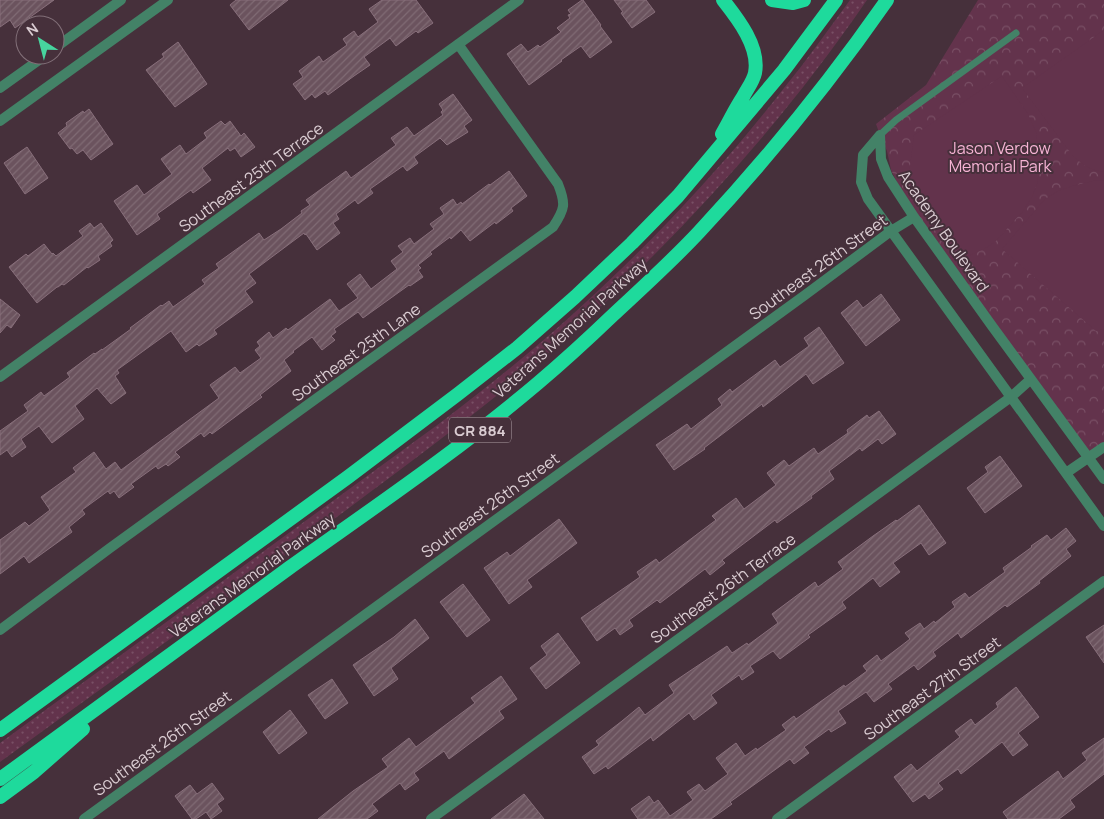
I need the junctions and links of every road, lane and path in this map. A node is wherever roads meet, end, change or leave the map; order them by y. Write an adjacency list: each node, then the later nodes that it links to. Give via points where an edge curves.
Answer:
1 (121, 0): 10 (street)
2 (168, 0): 14 (street)
3 (519, 0): 11 (street, Southeast 25th Terrace)
4 (724, 0): 16 (highway, via 749,40 755,57 755,72)
5 (772, 0): 6 (highway, via 793,3)
6 (804, 0)
7 (836, 0): 16 (highway, Veterans Memorial Parkway / CR 884, via 784,70)
8 (887, 0): 29 (highway, Veterans Memorial Parkway / CR 884, via 818,94 749,177 653,278 572,353 484,427)
9 (1016, 33): 15 (lane)
10 (65, 41)
11 (458, 44): 19 (street, Southeast 25th Terrace); 28 (street, Southeast 25th Lane, via 558,184 564,199 562,214 553,227)
12 (32, 65): 13 (street)
13 (0, 88)
14 (0, 121)
15 (880, 135): 17 (street, Academy Boulevard, via 881,159 888,177); 18 (street, via 863,156 861,182 868,199)
16 (706, 163): 30 (highway, Veterans Memorial Parkway / CR 884, via 632,243 517,348 348,477)
17 (914, 217): 18 (street, Southeast 26th Street); 20 (street, Academy Boulevard)
18 (891, 231): 21 (street); 33 (street, Southeast 26th Street)
19 (0, 377)
20 (1031, 379): 21 (street, Southeast 26th Terrace); 23 (street, Academy Boulevard)
21 (1011, 397): 24 (street); 34 (street, Southeast 26th Terrace)
22 (1104, 446): 23 (street)
23 (1088, 458): 24 (street); 25 (street, Academy Boulevard)
24 (1066, 474): 26 (street)
25 (1104, 479)
26 (1104, 526)
27 (1104, 581): 35 (street, Southeast 27th Street)
28 (0, 630)
29 (149, 672): 31 (highway, Veterans Memorial Parkway / CR 884); 32 (highway, via 34,772)
30 (0, 730)
31 (0, 780)
32 (0, 796)
33 (84, 819)
34 (431, 819)
35 (777, 819)

